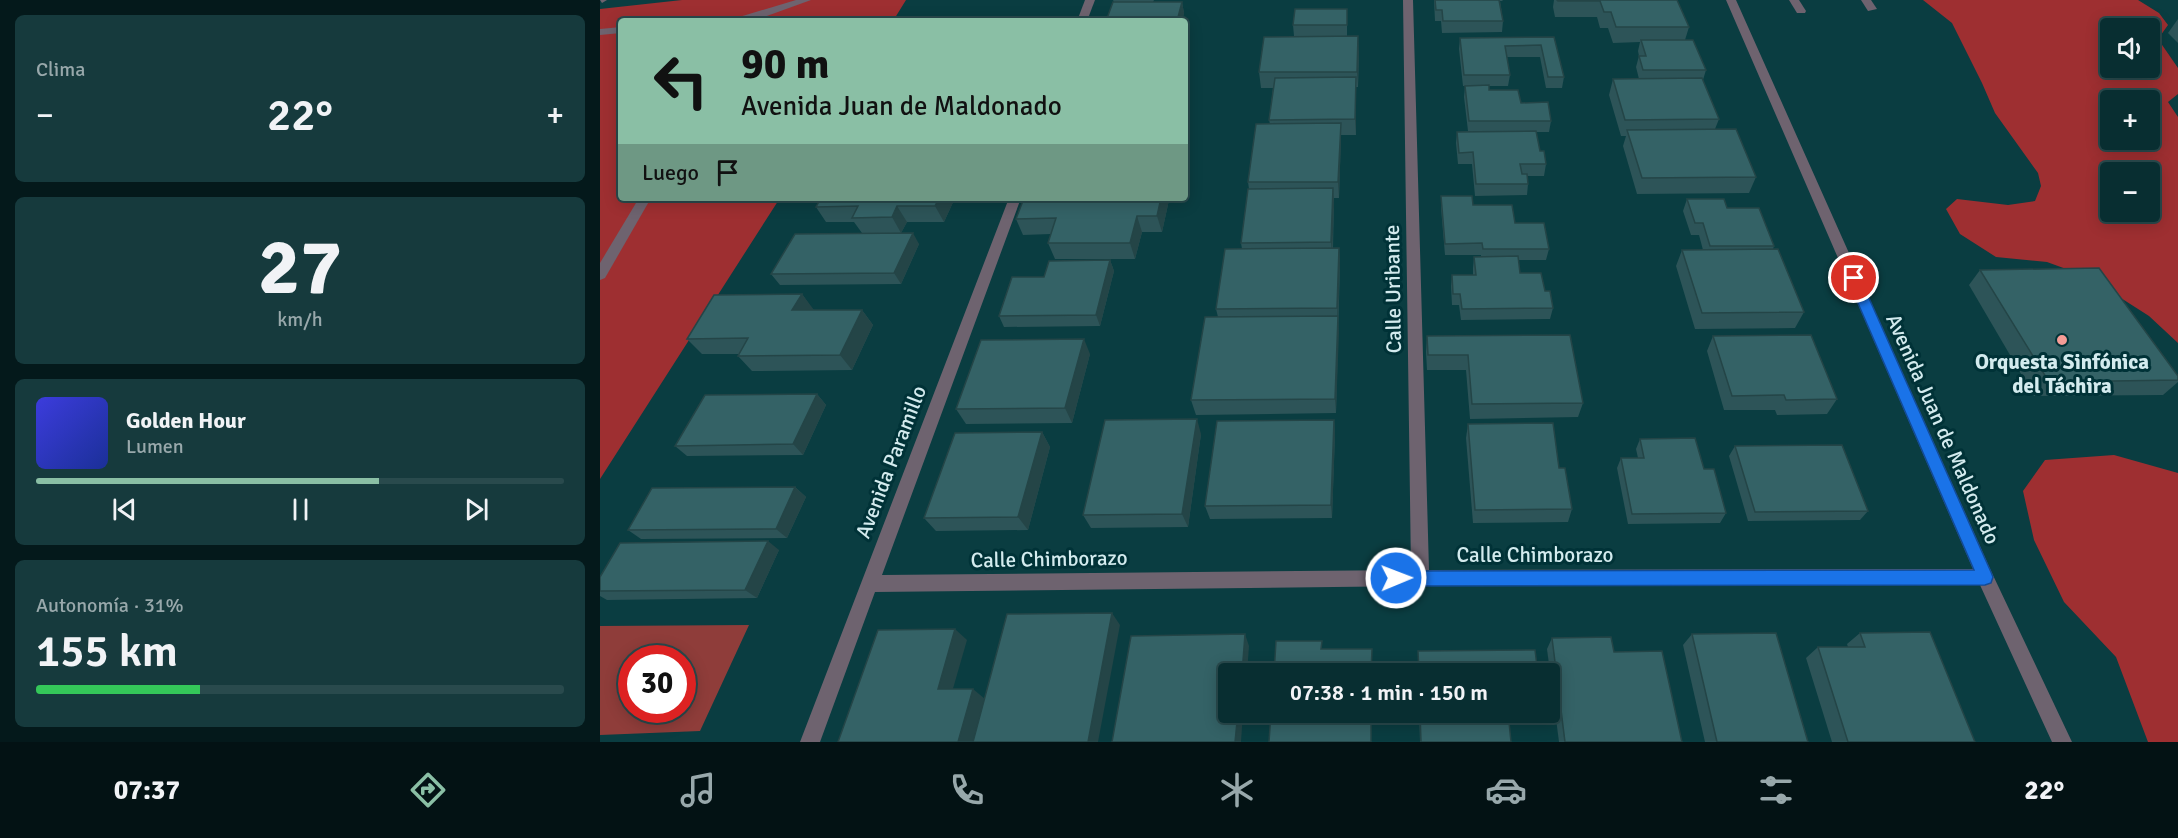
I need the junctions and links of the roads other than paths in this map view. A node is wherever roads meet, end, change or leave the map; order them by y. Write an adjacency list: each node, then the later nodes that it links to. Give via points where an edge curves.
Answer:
1 (806, 0): 7 (street)
2 (1090, 0): 8 (street)
3 (1408, 0): 15 (street, Calle Uribante)
4 (1731, 0): 14 (street, Avenida Juan de Maldonado)
5 (1794, 0): 6 (street)
6 (1801, 11)
7 (754, 18)
8 (1083, 18)
9 (618, 30): 10 (street)
10 (600, 32)
11 (643, 201): 13 (street)
12 (1014, 201): 16 (street, Avenida Paramillo)
13 (600, 275)
14 (1985, 577): 15 (street, Calle Chimborazo); 18 (street, Avenida Juan de Maldonado)
15 (1420, 578): 16 (street, Calle Chimborazo)
16 (869, 584): 17 (street, Avenida Paramillo)
17 (810, 742)
18 (2062, 742)

